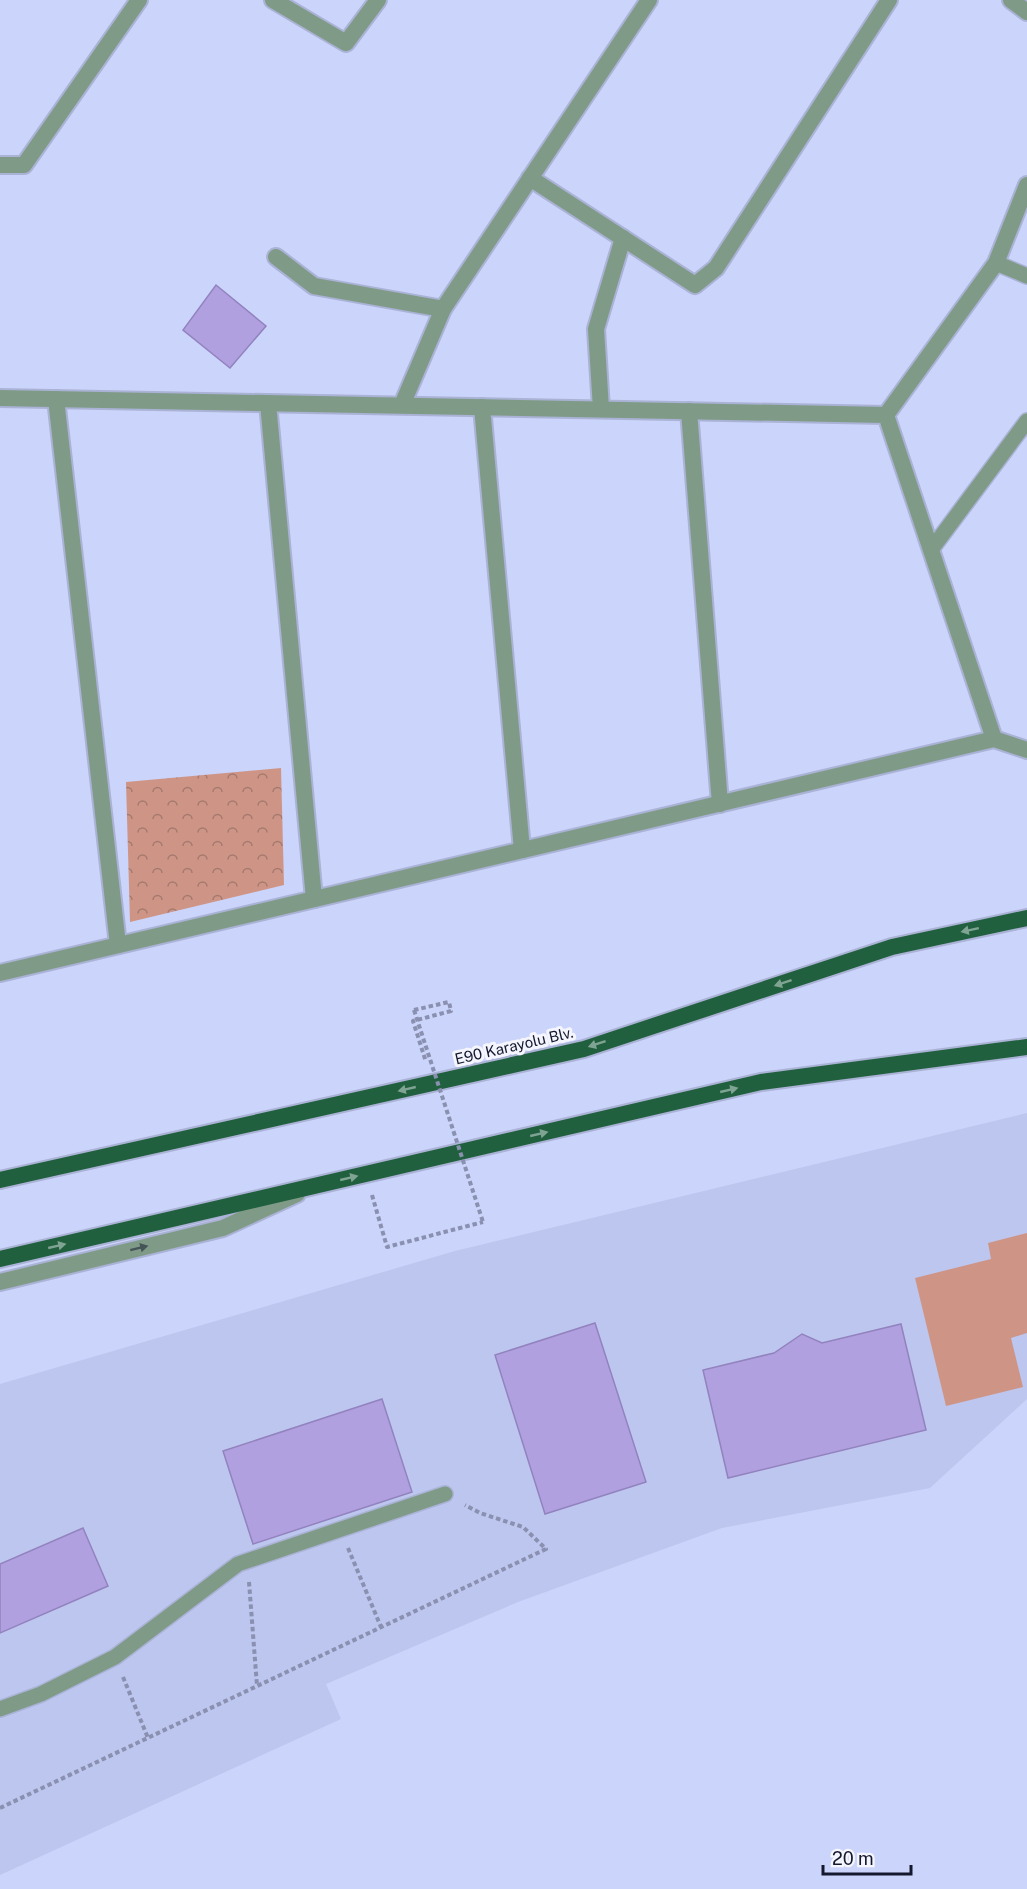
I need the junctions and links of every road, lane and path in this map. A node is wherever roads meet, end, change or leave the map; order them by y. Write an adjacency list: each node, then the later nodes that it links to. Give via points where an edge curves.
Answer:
1 (139, 0): 8 (street, via 24,165)
2 (273, 0): 3 (street, via 345,43)
3 (378, 0)
4 (649, 0): 9 (street)
5 (889, 0): 11 (street, via 716,268 695,285)
6 (1011, 0): 7 (street)
7 (1027, 12)
8 (0, 165)
9 (530, 178): 11 (street); 15 (street)
10 (1027, 185): 13 (street)
11 (623, 238): 21 (street, via 596,329)
12 (276, 257): 15 (street, via 314,286)
13 (996, 263): 14 (lane); 23 (street)
14 (1027, 276)
15 (442, 309): 19 (street)
16 (0, 398): 17 (street)
17 (56, 399): 18 (street); 32 (street)
18 (268, 403): 19 (street); 30 (street)
19 (402, 405): 20 (street)
20 (482, 407): 21 (street); 29 (street)
21 (601, 409): 22 (street)
22 (689, 411): 23 (street); 28 (street)
23 (886, 415): 25 (street)
24 (1027, 421): 25 (lane)
25 (931, 550): 26 (street)
26 (994, 740): 27 (street); 28 (street)
27 (1027, 750)
28 (720, 804): 29 (street)
29 (522, 850): 30 (street)
30 (314, 899): 32 (street)
31 (1027, 918): 35 (highway, E90 Karayolu Blv., one-way to 35, via 892,947 584,1049)
32 (118, 945): 33 (street)
33 (0, 973)
34 (1027, 1047): 36 (highway, one-way to 34, via 761,1082)
35 (432, 1083): 36 (path, bridge, via 413,1021 451,1011 449,1002 414,1010 483,1222 387,1247); 37 (highway, E90 Karayolu Blv., one-way to 37)
36 (366, 1174): 38 (highway, one-way to 36)
37 (0, 1180)
38 (315, 1186): 39 (highway, one-way to 38); 40 (street, one-way to 38, via 223,1228)
39 (0, 1259)
40 (0, 1282)
41 (446, 1494): 42 (lane); 44 (path, via 480,1514 523,1527 546,1549)
42 (340, 1530): 43 (lane); 44 (path)
43 (248, 1561): 45 (lane, via 195,1594); 46 (path)
44 (381, 1627): 46 (path)
45 (115, 1657): 47 (lane, via 41,1695); 48 (path)
46 (257, 1686): 48 (path)
47 (0, 1709)
48 (148, 1738): 49 (path)
49 (0, 1808)

